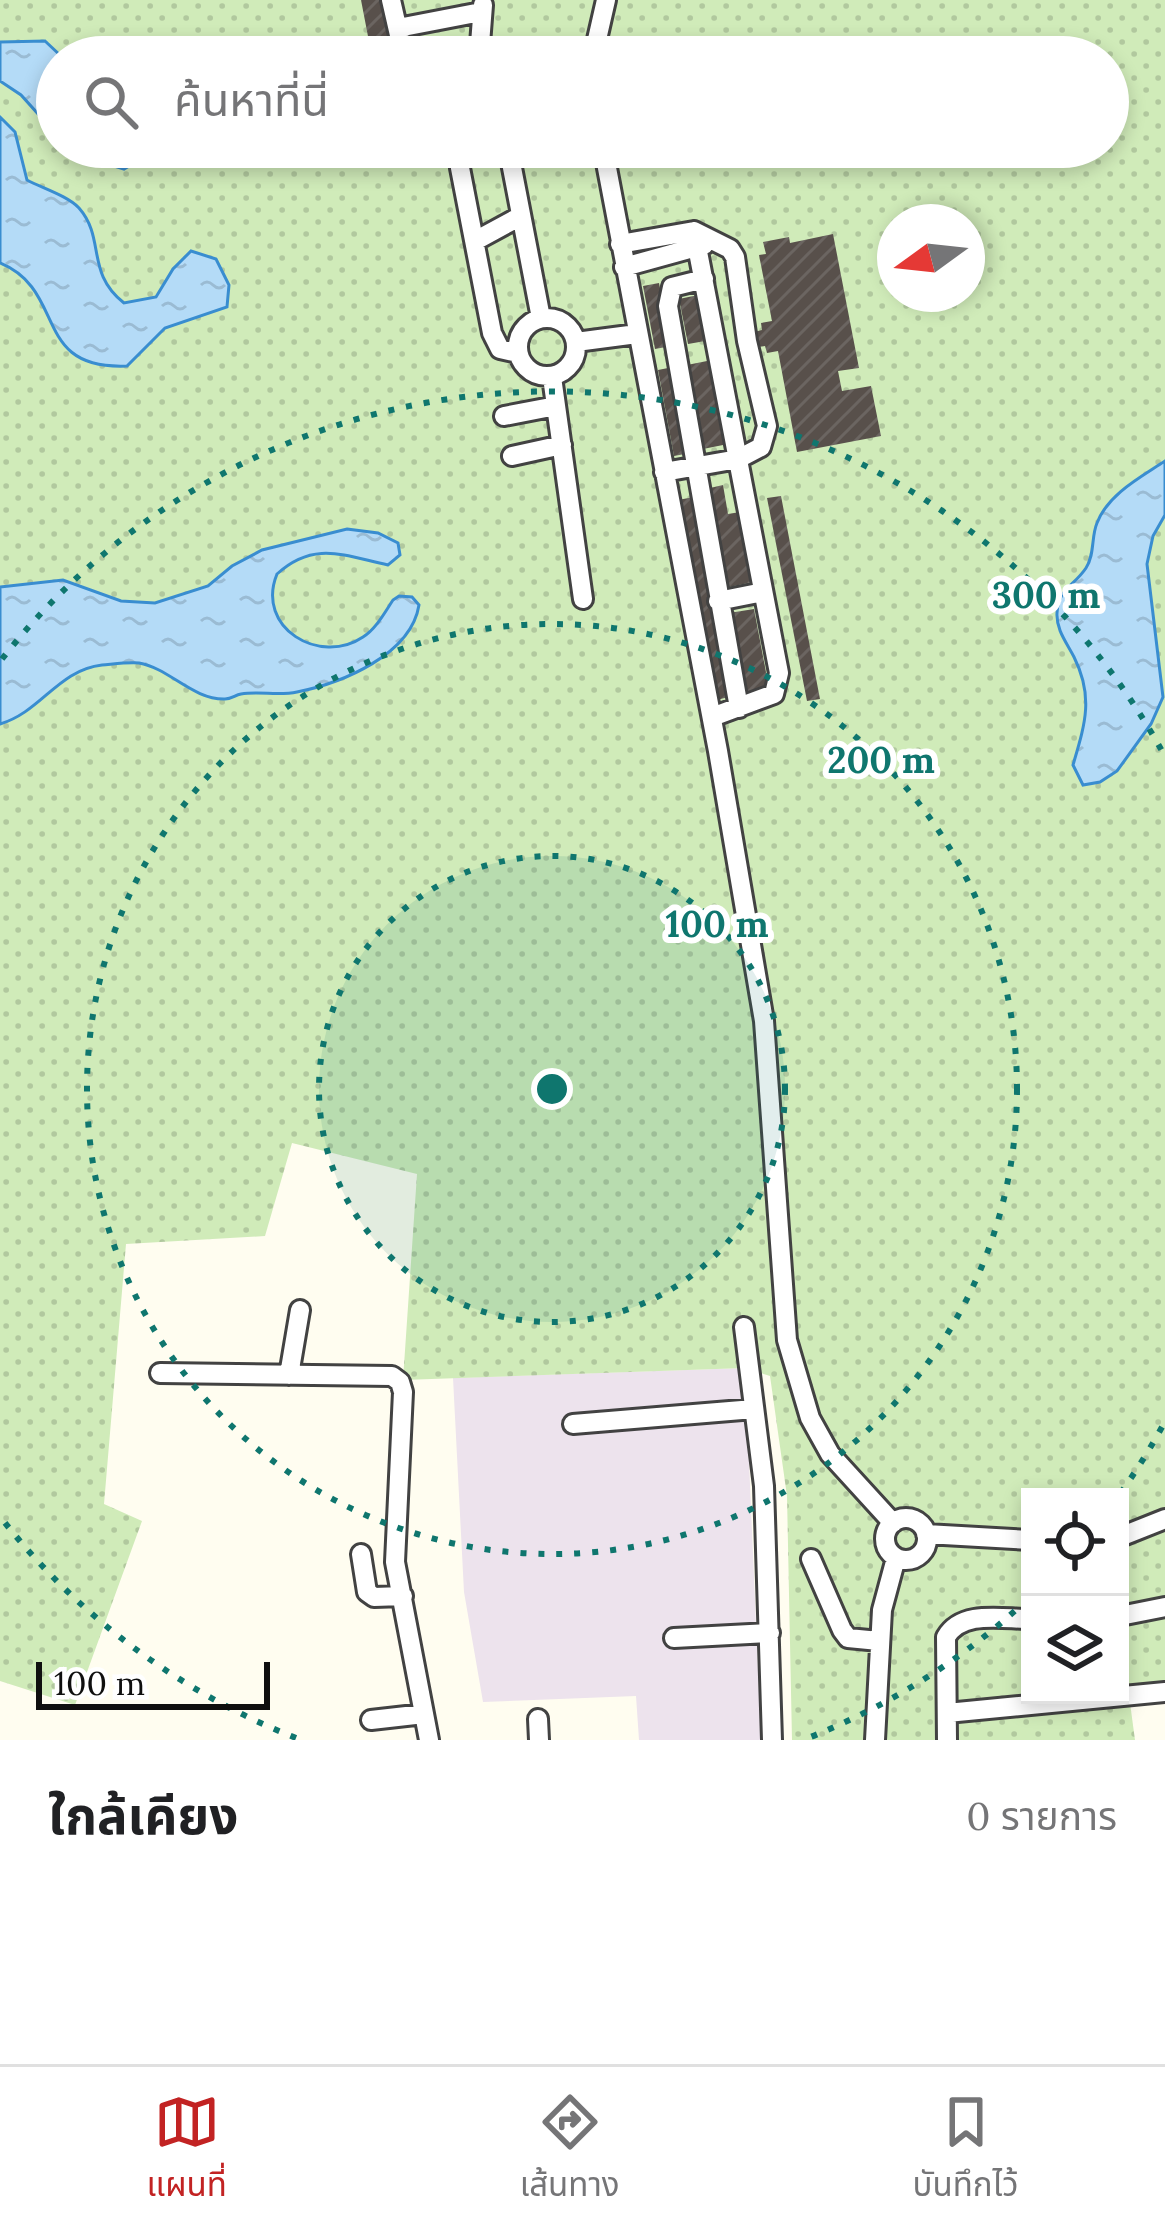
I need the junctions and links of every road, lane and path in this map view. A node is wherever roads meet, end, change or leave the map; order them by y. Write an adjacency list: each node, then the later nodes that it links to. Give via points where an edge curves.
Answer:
1 (392, 0): 4 (street)
2 (606, 0): 7 (street)
3 (482, 6): 4 (street); 6 (street)
4 (398, 28): 5 (street)
5 (400, 36)
6 (480, 36)
7 (598, 36)
8 (460, 168): 13 (street)
9 (512, 168): 11 (street)
10 (607, 168): 14 (street)
11 (521, 216): 13 (street); 17 (street)
12 (701, 240): 14 (street); 15 (street); 16 (street); 19 (street, via 735,257)
13 (475, 241): 22 (street, via 492,333 500,349)
14 (620, 244): 15 (street)
15 (624, 267): 18 (street)
16 (704, 278): 21 (street); 29 (street, via 668,294)
17 (541, 318): 20 (street, via 556,319); 22 (street, via 518,338)
18 (637, 334): 20 (street); 30 (street)
19 (747, 341): 21 (street); 28 (street, via 766,425 761,447)
20 (576, 342): 23 (street, via 566,370)
21 (717, 347): 28 (street)
22 (518, 353): 23 (street, via 537,376)
23 (552, 376): 24 (street)
24 (556, 406): 25 (street); 26 (street)
25 (504, 416)
26 (562, 445): 27 (street); 32 (street)
27 (512, 456)
28 (738, 458): 29 (street); 31 (street)
29 (694, 465): 30 (street); 33 (street)
30 (664, 472): 35 (street)
31 (764, 592): 33 (street); 34 (street, via 778,688)
32 (584, 599)
33 (718, 601): 34 (street)
34 (740, 708): 35 (street)
35 (712, 717): 43 (street, via 764,1021 787,1340 810,1418 830,1454)
36 (300, 1310): 39 (street)
37 (744, 1327): 40 (street)
38 (160, 1373): 39 (street)
39 (289, 1375): 50 (street, via 400,1382 394,1541)
40 (754, 1409): 41 (street); 54 (street)
41 (573, 1424)
42 (1164, 1522): 45 (street)
43 (893, 1523): 44 (street, via 913,1520); 48 (street, via 885,1541)
44 (926, 1534): 46 (street); 48 (street, via 916,1558)
45 (1129, 1534)
46 (1021, 1539)
47 (361, 1554): 50 (street, via 367,1592)
48 (896, 1558): 56 (street)
49 (811, 1559): 56 (street, via 848,1638)
50 (403, 1596): 59 (street)
51 (1165, 1606): 52 (street)
52 (1129, 1614)
53 (1021, 1619): 58 (street, via 953,1625 946,1637)
54 (770, 1633): 55 (street); 64 (street)
55 (674, 1639)
56 (879, 1641): 65 (street)
57 (1165, 1692): 58 (street)
58 (947, 1713): 66 (street)
59 (424, 1714): 61 (street); 62 (street)
60 (538, 1719): 63 (street)
61 (371, 1720)
62 (429, 1740)
63 (539, 1740)
64 (772, 1740)
65 (874, 1740)
66 (946, 1740)

